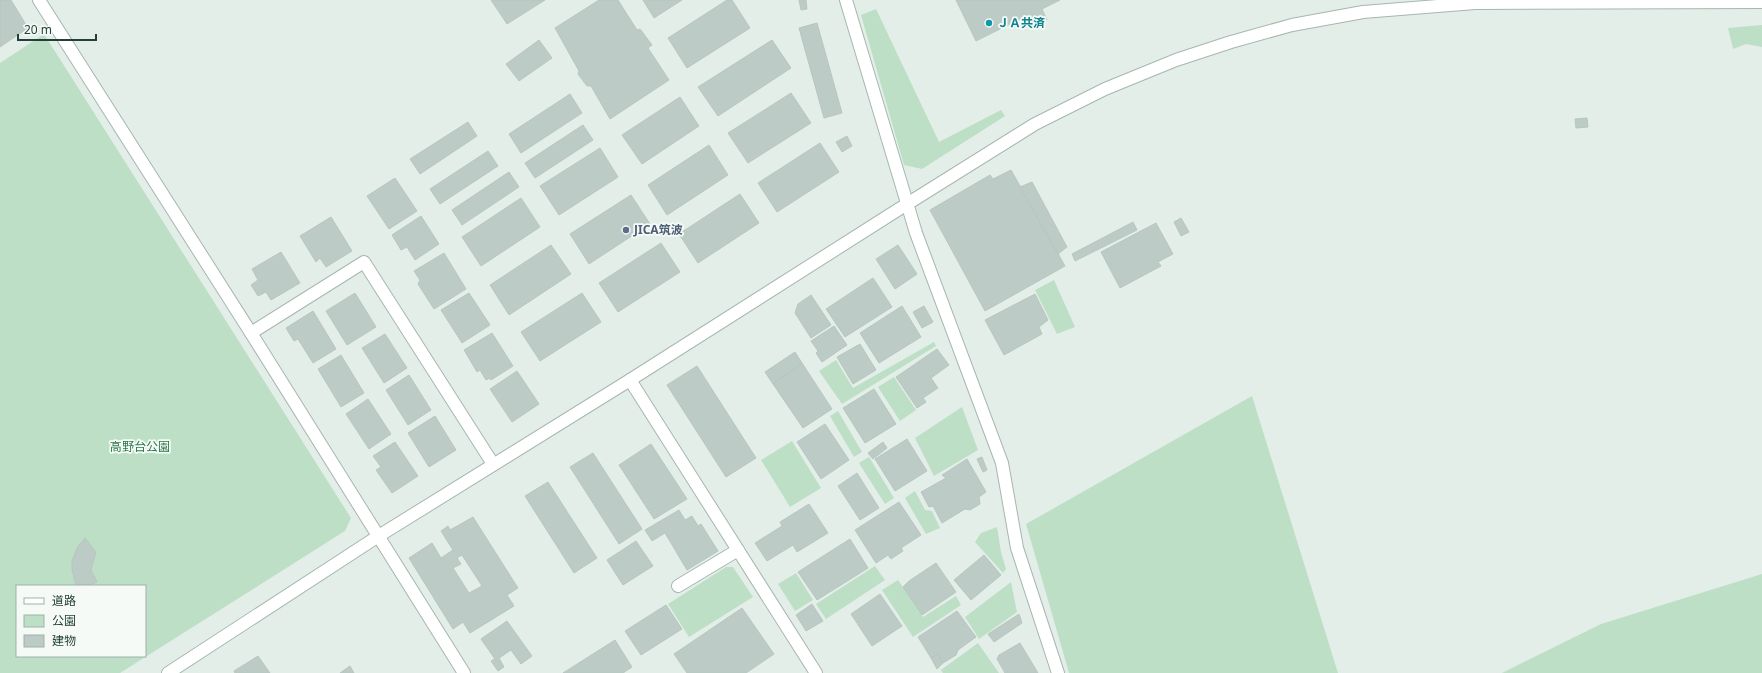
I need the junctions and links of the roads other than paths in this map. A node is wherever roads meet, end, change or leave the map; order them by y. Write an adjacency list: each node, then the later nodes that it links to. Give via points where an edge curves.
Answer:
1 (39, 0): 5 (street)
2 (846, 0): 4 (street)
3 (1762, 2): 4 (street, via 1475,3 1363,12 1292,25 1176,60 1105,89 1035,124)
4 (907, 204): 6 (street); 14 (street, via 1002,463 1017,548)
5 (251, 333): 7 (street, via 364,262); 8 (street)
6 (630, 380): 7 (street); 9 (street)
7 (494, 464): 8 (street)
8 (377, 537): 11 (street); 12 (street)
9 (738, 550): 10 (street); 13 (street)
10 (678, 586)
11 (168, 673)
12 (464, 673)
13 (816, 673)
14 (1058, 673)

